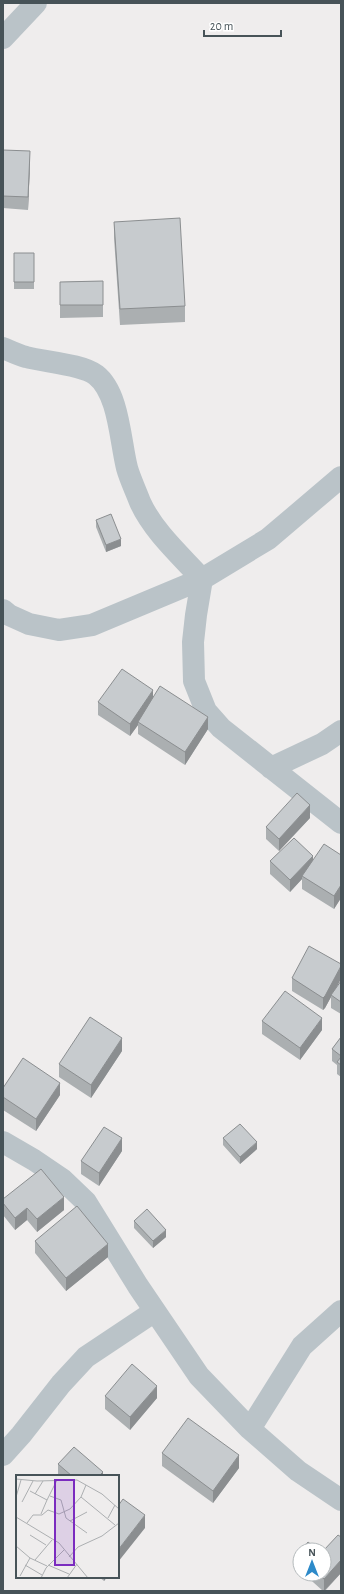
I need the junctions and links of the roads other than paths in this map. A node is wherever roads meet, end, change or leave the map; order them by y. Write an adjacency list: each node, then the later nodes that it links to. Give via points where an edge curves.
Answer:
1 (36, 3): 2 (street)
2 (3, 38)
3 (3, 348): 5 (street, via 25,357 94,373 103,382 112,400 128,468 141,503 166,539)
4 (341, 478): 5 (street, via 268,539)
5 (202, 579): 6 (street, via 92,625 59,630 29,624); 8 (street, via 193,642 194,681 211,717)
6 (3, 610)
7 (341, 731): 8 (street, via 322,744)
8 (271, 768): 9 (street)
9 (341, 823)
10 (3, 1142): 11 (street, via 62,1179 86,1202)
11 (155, 1311): 13 (street, via 199,1376); 14 (street, via 86,1357)
12 (341, 1311): 13 (street, via 302,1346)
13 (250, 1429): 15 (street, via 298,1471)
14 (3, 1455)
15 (341, 1500)

